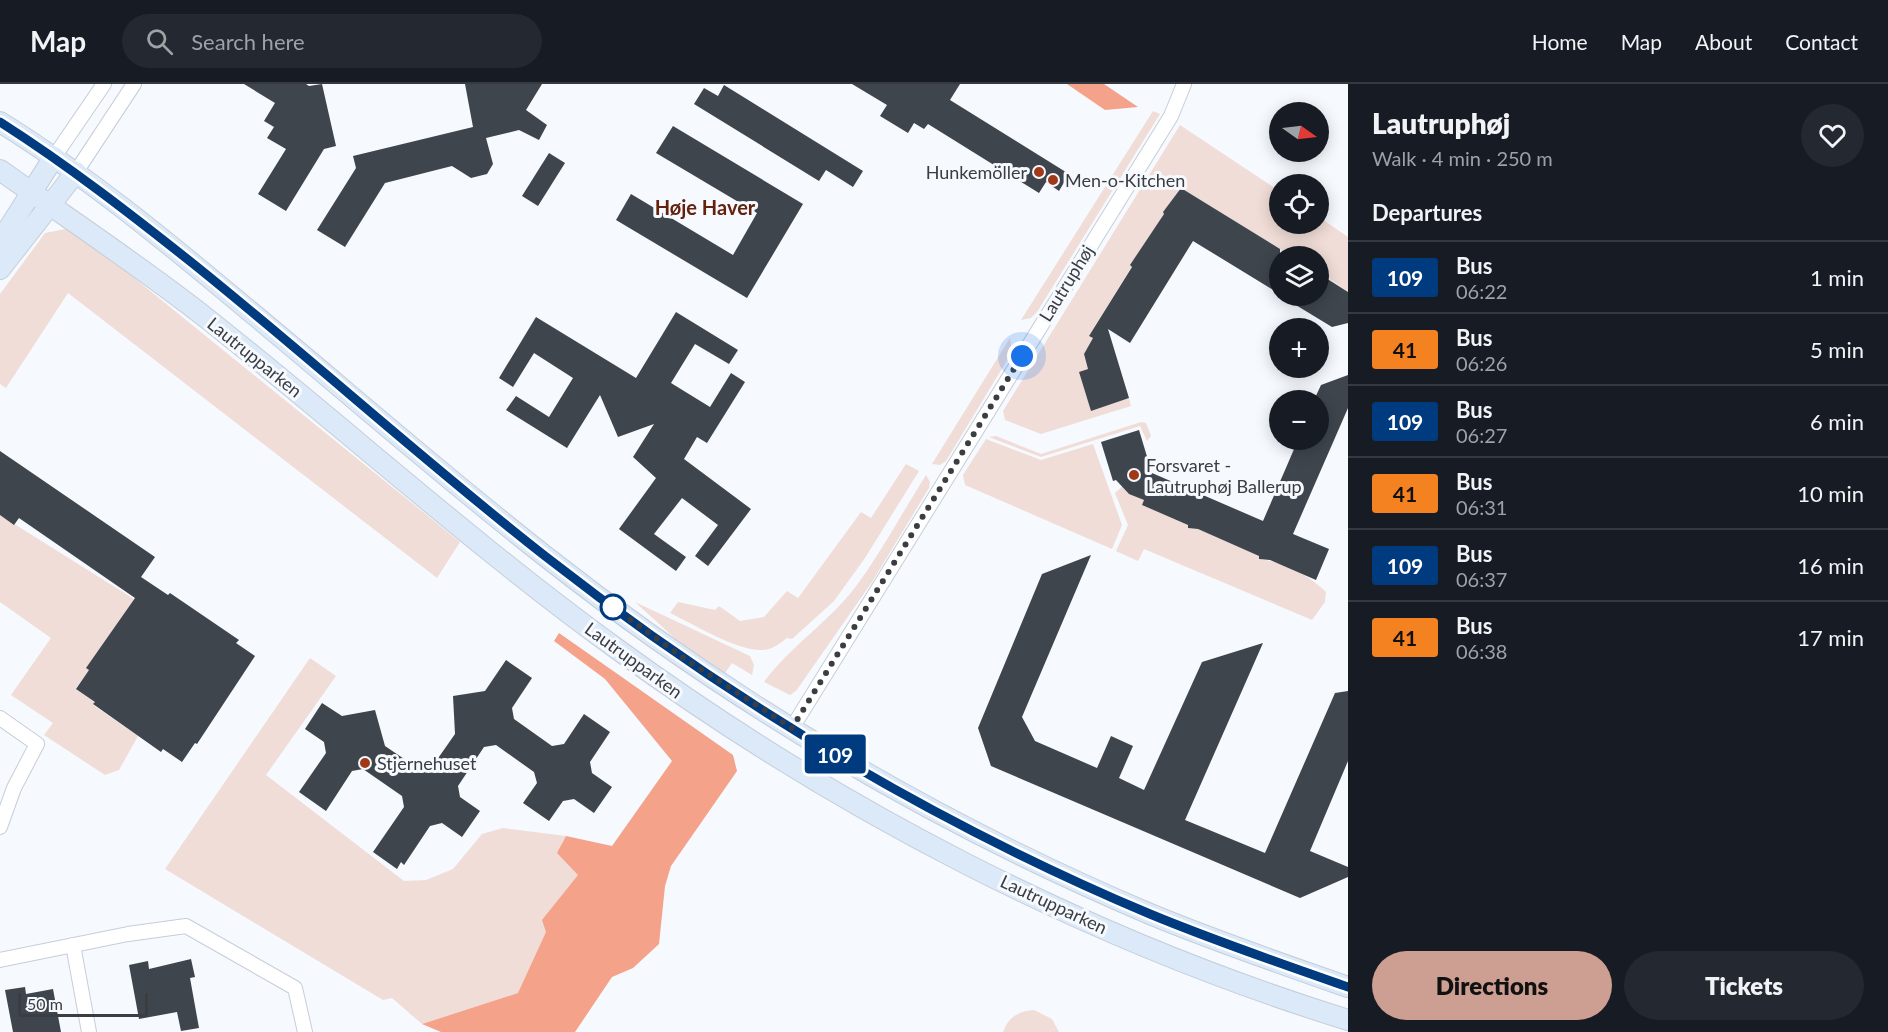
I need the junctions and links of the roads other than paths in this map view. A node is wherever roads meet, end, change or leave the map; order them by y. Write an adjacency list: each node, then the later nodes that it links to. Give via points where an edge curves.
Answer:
1 (104, 84): 5 (street)
2 (134, 84): 7 (street)
3 (1184, 84): 13 (street, Lautruphøj, via 1171,116)
4 (0, 122): 5 (street, Lautrupparken)
5 (54, 157): 7 (street, Lautrupparken); 8 (street)
6 (0, 170): 8 (street, Lautrupparken)
7 (76, 172): 9 (street); 13 (street, Lautrupparken, via 546,556 685,659)
8 (30, 192): 9 (street, Lautrupparken); 10 (street)
9 (50, 206): 11 (street); 14 (street, Lautrupparken, via 206,318 541,593)
10 (0, 243)
11 (0, 269)
12 (0, 718): 15 (street, via 38,744 14,788)
13 (792, 728): 14 (street, Lautruphøj); 18 (street, Lautrupparken, via 916,800 1030,859 1149,914)
14 (775, 756): 19 (street, Lautrupparken, via 1006,883 1241,983)
15 (0, 827)
16 (73, 945): 17 (street); 20 (street); 21 (street, via 186,926 295,988)
17 (0, 960)
18 (1348, 987)
19 (1348, 1020)
20 (89, 1032)
21 (305, 1032)

